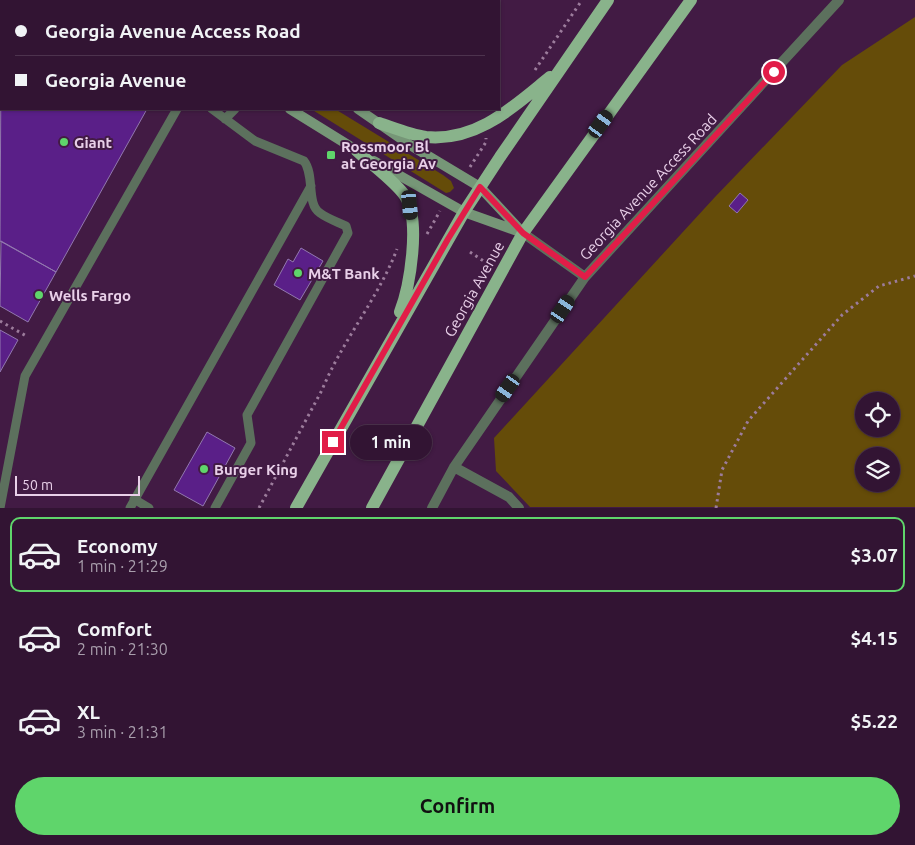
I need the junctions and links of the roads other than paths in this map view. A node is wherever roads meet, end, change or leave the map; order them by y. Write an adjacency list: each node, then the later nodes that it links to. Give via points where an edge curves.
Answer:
1 (608, 0): 4 (main road)
2 (691, 0): 17 (main road, Georgia Avenue)
3 (839, 0): 18 (street, Georgia Avenue Access Road)
4 (561, 68): 12 (main road, via 495,120 467,134 425,137); 15 (main road)
5 (176, 110): 22 (lane, via 24,376)
6 (213, 110): 11 (lane)
7 (235, 110): 11 (lane)
8 (293, 110): 10 (street)
9 (360, 110): 12 (street)
10 (305, 114): 13 (street)
11 (225, 119): 14 (lane, via 255,141 304,161 308,166)
12 (379, 123): 15 (street)
13 (355, 150): 16 (street); 19 (main road, via 401,191 410,205 413,230 409,279)
14 (311, 186): 21 (lane); 24 (lane, via 314,206 319,213 346,226 348,233 247,415 250,443)
15 (480, 187): 16 (main road); 17 (street)
16 (464, 212): 17 (street); 19 (main road)
17 (523, 233): 18 (street); 26 (main road, Georgia Avenue)
18 (585, 277): 20 (street, Georgia Avenue Access Road)
19 (389, 344): 25 (main road)
20 (454, 467): 27 (street, Georgia Avenue Access Road); 28 (street, via 509,497)
21 (132, 504): 23 (lane)
22 (0, 508)
23 (149, 508)
24 (215, 508)
25 (296, 508)
26 (372, 508)
27 (432, 508)
28 (519, 508)

